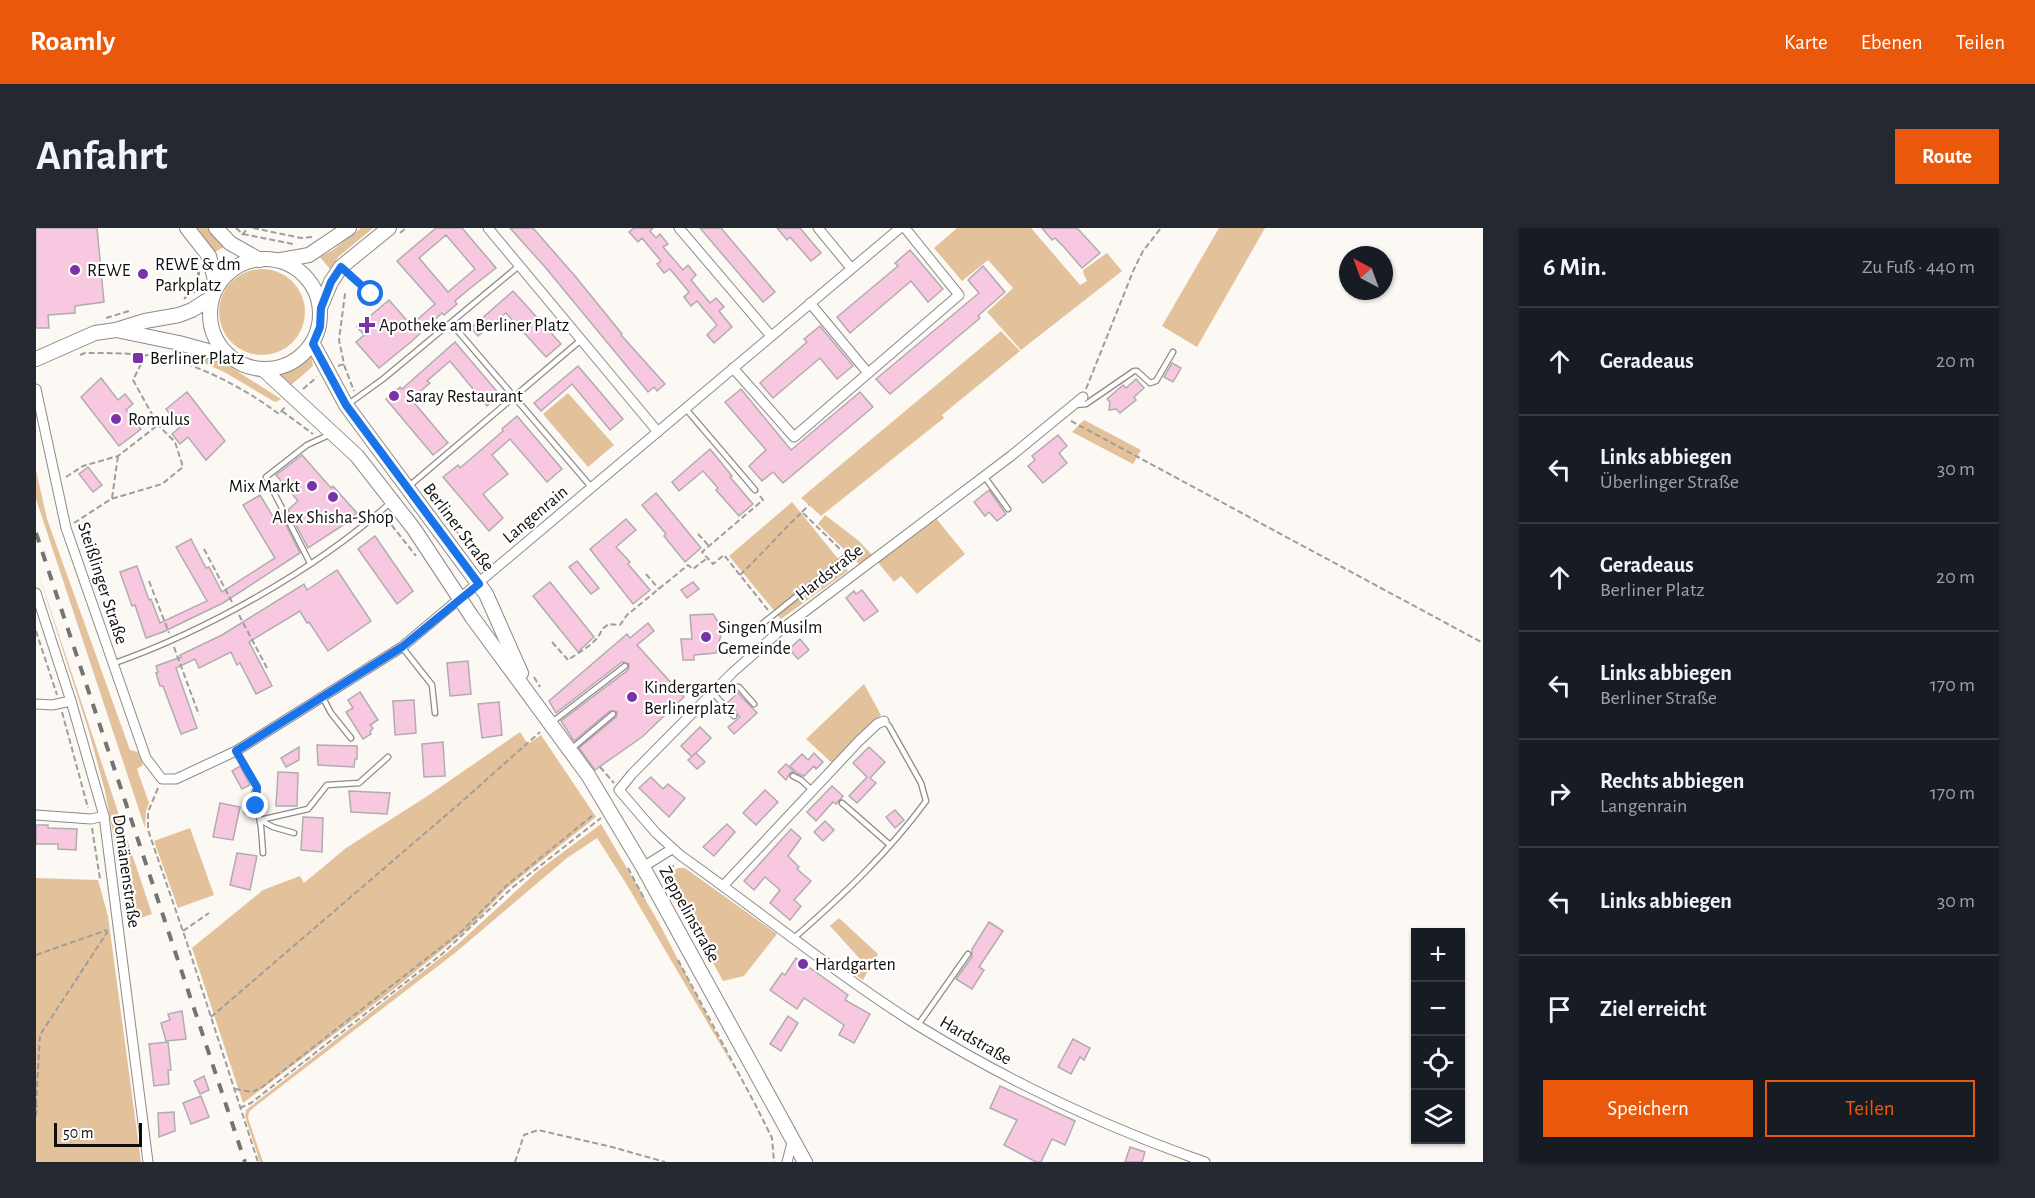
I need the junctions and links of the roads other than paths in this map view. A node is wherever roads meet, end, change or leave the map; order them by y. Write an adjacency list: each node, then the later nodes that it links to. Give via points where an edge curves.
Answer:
1 (187, 228): 15 (street, via 210,260)
2 (216, 228): 10 (street, via 230,243)
3 (349, 228): 11 (street, via 309,255)
4 (389, 228): 13 (street)
5 (488, 228): 12 (street)
6 (679, 228): 22 (street)
7 (818, 228): 14 (street)
8 (900, 228): 14 (street, Langenrain)
9 (905, 228): 30 (street, via 959,296)
10 (260, 260): 11 (street); 15 (street, via 235,267)
11 (279, 261): 19 (street, via 307,278)
12 (520, 265): 20 (lane); 23 (street)
13 (341, 267): 16 (lane); 19 (street)
14 (851, 268): 18 (street, Langenrain)
15 (216, 284): 17 (street)
16 (371, 294)
17 (211, 298): 21 (street, via 180,315); 26 (street, via 211,324 217,342)
18 (810, 303): 22 (street, Langenrain); 30 (street)
19 (321, 308): 24 (street, via 320,327)
20 (451, 323): 33 (lane); 34 (lane)
21 (119, 324): 26 (street); 27 (street)
22 (771, 336): 28 (street, Langenrain)
23 (582, 339): 33 (lane); 37 (street)
24 (313, 344): 29 (street, via 292,364); 34 (street, Berliner Straße)
25 (1173, 352): 35 (lane, via 1156,381 1150,383 1134,371 1086,404)
26 (230, 357): 29 (street)
27 (36, 358)
28 (733, 368): 30 (street, via 794,437); 36 (street, Langenrain)
29 (264, 370): 38 (street, Berliner Straße, via 295,397)
30 (868, 373)
31 (36, 389): 53 (street, Steißlinger Straße, via 66,528)
32 (1083, 397): 35 (street, Hardstraße)
33 (514, 398): 40 (lane); 41 (lane)
34 (346, 405): 40 (street, Berliner Straße)
35 (1073, 405): 39 (street, Hardstraße)
36 (686, 409): 37 (street, Langenrain); 42 (lane)
37 (658, 432): 41 (street, Langenrain)
38 (328, 436): 43 (street, Berliner Straße, via 357,456); 46 (lane, via 307,446 266,477)
39 (984, 476): 44 (lane); 55 (street, Hardstraße, via 783,628)
40 (407, 488): 47 (street, Berliner Straße)
41 (592, 488): 47 (street, Langenrain)
42 (755, 490)
43 (393, 501): 46 (lane); 49 (street, Berliner Straße)
44 (1008, 509)
45 (847, 556): 51 (lane)
46 (310, 563): 53 (lane, via 203,626)
47 (479, 584): 49 (street, Langenrain); 56 (street, Berliner Straße)
48 (36, 593): 50 (street, Domänenstraße)
49 (461, 599): 52 (street, Langenrain); 56 (street, Berliner Straße)
50 (40, 616): 58 (street, Domänenstraße)
51 (762, 624)
52 (402, 647): 57 (street, Langenrain); 61 (lane, via 432,685)
53 (112, 664): 71 (street, Steißlinger Straße, via 146,758)
54 (625, 666): 65 (lane)
55 (716, 689): 60 (lane, via 739,687); 63 (lane); 81 (street, Hardstraße, via 619,790)
56 (529, 692): 65 (street, Zeppelinstraße)
57 (323, 698): 66 (lane); 68 (street, Langenrain)
58 (71, 701): 59 (street); 77 (street, Domänenstraße)
59 (36, 704)
60 (754, 704)
61 (435, 713)
62 (613, 714): 67 (lane)
63 (734, 716)
64 (884, 721): 73 (street); 80 (lane, via 921,783 926,801)
65 (550, 724): 83 (street, Zeppelinstraße, via 588,775)
66 (351, 738)
67 (576, 745)
68 (236, 751): 71 (street, Langenrain, via 176,779); 72 (lane)
69 (388, 757): 78 (lane, via 359,783 327,784 308,809)
70 (793, 776): 73 (lane)
71 (162, 779)
72 (257, 787): 75 (lane); 78 (lane)
73 (812, 790): 84 (street)
74 (842, 803): 80 (lane)
75 (247, 811)
76 (36, 815): 77 (street, via 91,819)
77 (104, 816): 89 (street, Domänenstraße)
78 (260, 820): 79 (lane); 82 (lane)
79 (294, 833)
80 (890, 845): 85 (lane)
81 (672, 849): 83 (street); 84 (street, Hardstraße)
82 (263, 853)
83 (643, 867): 88 (street, Zeppelinstraße)
84 (723, 886): 85 (street, Hardstraße)
85 (794, 938): 87 (street, Hardstraße)
86 (968, 954): 87 (lane)
87 (918, 1025): 92 (street, Hardstraße, via 999,1073 1149,1142)
88 (793, 1139): 90 (street); 91 (street, Zeppelinstraße)
89 (148, 1162)
90 (787, 1162)
91 (805, 1162)
92 (1205, 1162)

